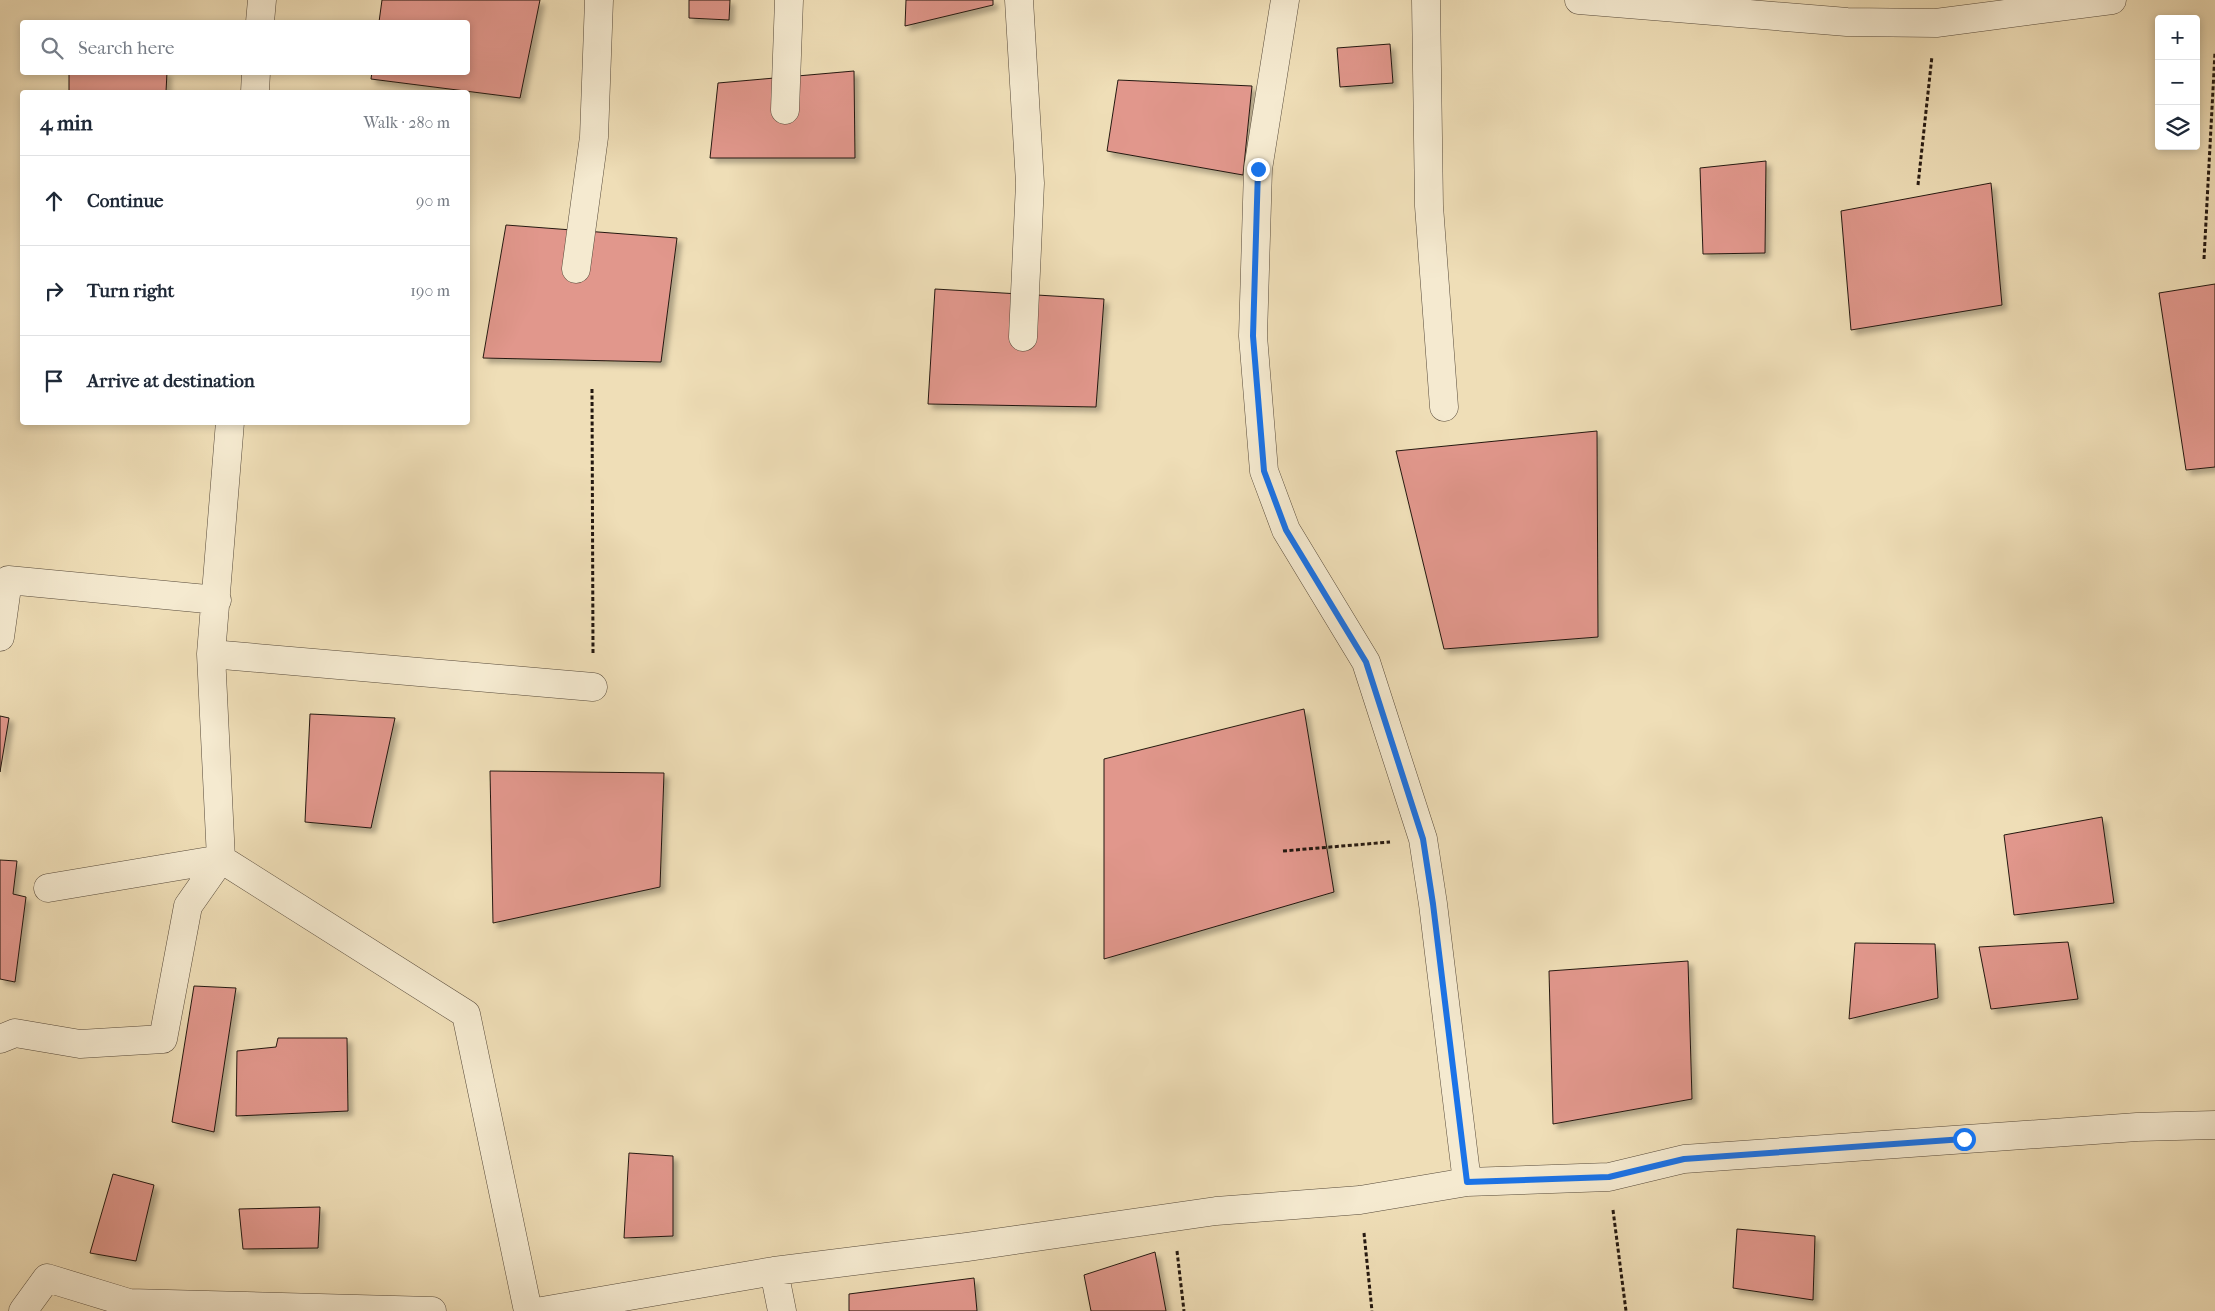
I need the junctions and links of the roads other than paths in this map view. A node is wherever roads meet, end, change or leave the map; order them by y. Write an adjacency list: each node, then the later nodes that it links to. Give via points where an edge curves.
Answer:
1 (262, 0): 10 (street)
2 (599, 0): 14 (street, via 594,137)
3 (789, 0): 13 (street)
4 (1019, 0): 15 (street, via 1030,183)
5 (1285, 0): 26 (street, via 1258,169 1253,336 1264,471 1286,530 1366,662 1423,839)
6 (1426, 0): 16 (street, via 1430,206)
7 (1579, 0): 9 (street)
8 (2112, 0): 9 (street, via 1936,23 1847,22)
9 (1758, 8)
10 (260, 20)
11 (256, 75): 12 (street)
12 (255, 90)
13 (785, 110)
14 (576, 269)
15 (1023, 337)
16 (1444, 407)
17 (230, 425): 18 (street)
18 (217, 600): 19 (street, via 8,580); 20 (street)
19 (0, 637)
20 (211, 654): 21 (street); 22 (street)
21 (593, 687)
22 (221, 859): 23 (street); 24 (street, via 188,906 163,1039 80,1044 15,1034); 30 (street, via 466,1014)
23 (48, 888)
24 (0, 1039)
25 (2215, 1125): 26 (street, via 2137,1127 1684,1159 1609,1177)
26 (1467, 1182): 27 (street, via 1360,1200 1216,1212)
27 (774, 1271): 31 (street); 32 (street)
28 (23, 1311): 29 (street, via 47,1278 129,1303)
29 (432, 1311)
30 (528, 1311)
31 (542, 1311)
32 (782, 1311)

